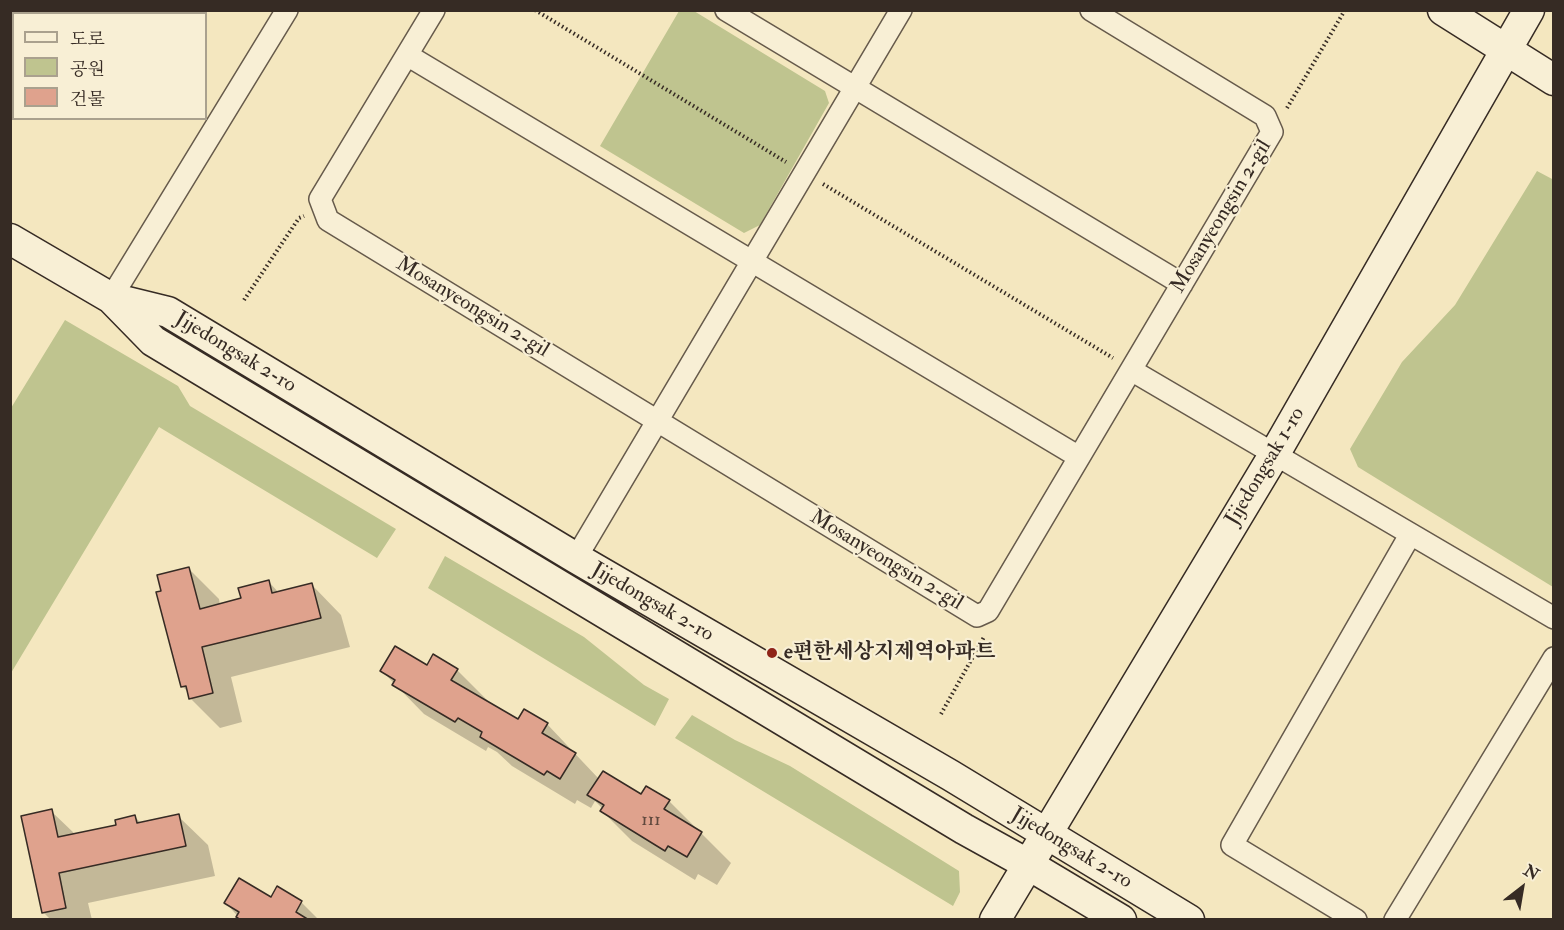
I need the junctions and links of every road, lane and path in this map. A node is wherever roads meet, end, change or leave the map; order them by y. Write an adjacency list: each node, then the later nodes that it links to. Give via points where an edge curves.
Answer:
1 (287, 10): 20 (street)
2 (434, 10): 12 (street)
3 (726, 10): 14 (street)
4 (901, 10): 14 (street)
5 (1091, 10): 15 (street, Mosanyeongsin 2-gil, via 1265,116)
6 (1345, 10): 15 (path, via 1277,124)
7 (1443, 10): 11 (street)
8 (1529, 10): 11 (street, Jijedongsak 1-ro)
9 (1541, 10): 10 (street)
10 (1554, 18)
11 (1506, 50): 13 (street); 24 (street, Jijedongsak 1-ro)
12 (407, 55): 16 (street, via 320,199); 18 (street)
13 (1554, 80)
14 (855, 88): 18 (street); 19 (street)
15 (1270, 127): 19 (street, Mosanyeongsin 2-gil, via 1272,132)
16 (324, 208): 21 (path, via 299,218); 23 (street, Mosanyeongsin 2-gil, via 328,220)
17 (10, 239): 20 (street, Jijedongsak 2-ro)
18 (752, 262): 23 (street); 25 (street)
19 (1182, 284): 22 (street, Mosanyeongsin 2-gil)
20 (111, 298): 27 (street, Jijedongsak 2-ro, via 168,312); 33 (street, Jijedongsak 2-ro, via 153,341 964,830)
21 (244, 300)
22 (1131, 370): 24 (street); 25 (street, Mosanyeongsin 2-gil)
23 (657, 421): 27 (street); 28 (street, Mosanyeongsin 2-gil, via 977,616)
24 (1274, 455): 26 (street); 32 (street, Jijedongsak 1-ro)
25 (1079, 457): 28 (street, Mosanyeongsin 2-gil, via 988,611)
26 (1410, 535): 29 (street); 37 (street, via 1232,845)
27 (576, 558): 32 (street, Jijedongsak 2-ro)
28 (982, 614): 31 (path, via 988,630)
29 (1554, 618)
30 (1554, 658): 38 (street)
31 (941, 714)
32 (1047, 834): 33 (street, Jijedongsak 1-ro); 36 (street, Jijedongsak 2-ro)
33 (1029, 865): 34 (street, Jijedongsak 1-ro); 35 (street, Jijedongsak 2-ro)
34 (995, 920)
35 (1121, 920)
36 (1189, 920)
37 (1356, 920)
38 (1395, 920)

